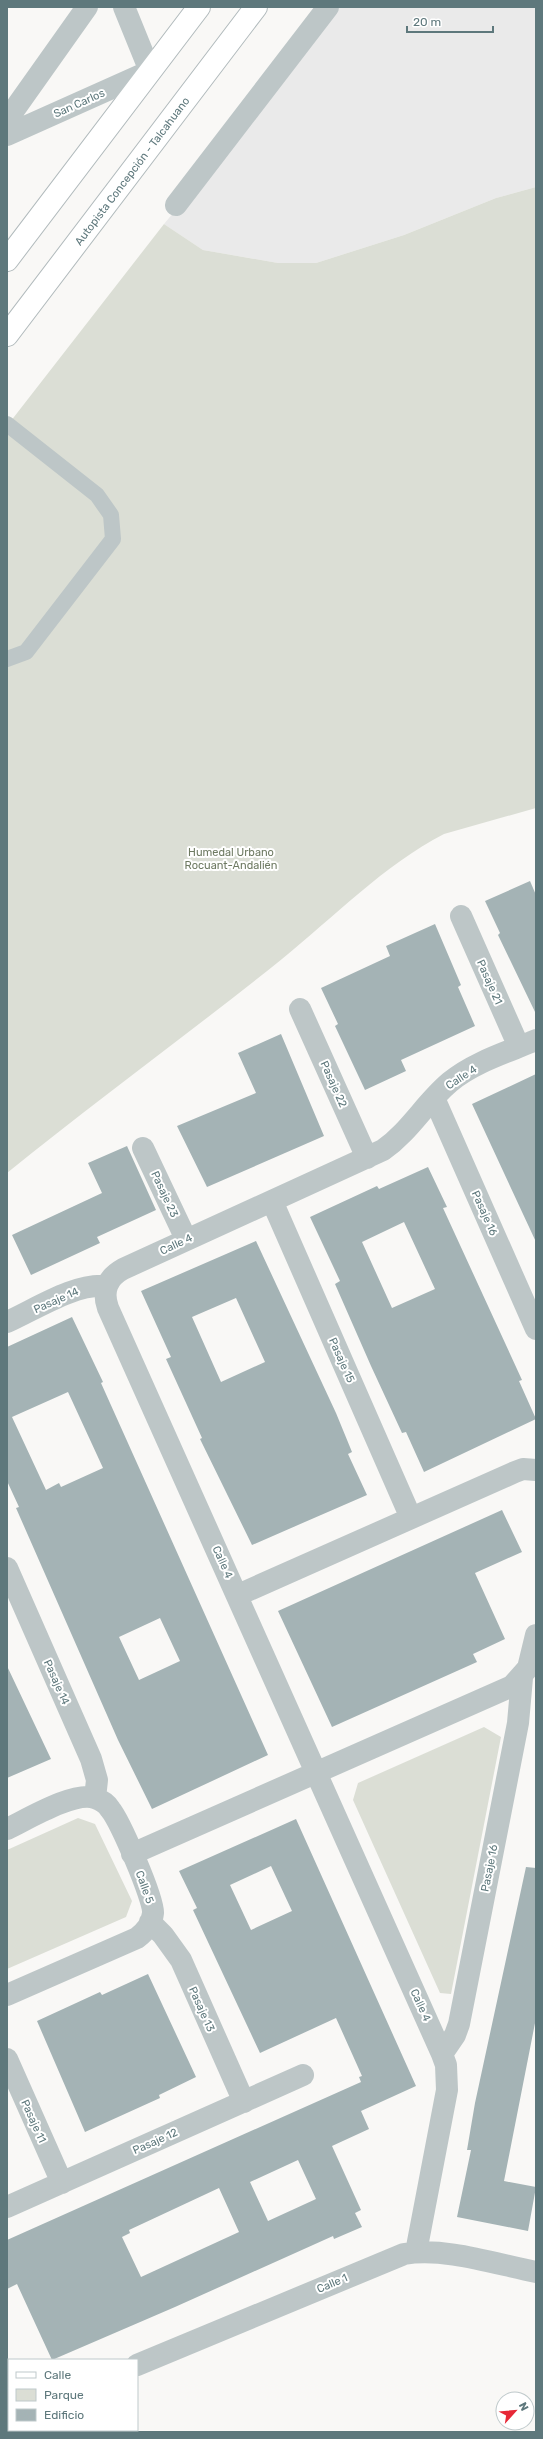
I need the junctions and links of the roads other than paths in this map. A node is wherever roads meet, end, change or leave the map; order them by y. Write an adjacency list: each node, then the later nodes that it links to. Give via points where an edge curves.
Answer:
1 (87, 7): 7 (street)
2 (124, 7): 6 (street)
3 (199, 7): 6 (main road)
4 (256, 7): 11 (main road, Autopista Concepción - Talcahuano)
5 (328, 7): 9 (street)
6 (150, 70): 8 (street, San Carlos); 10 (main road)
7 (7, 120)
8 (7, 135)
9 (176, 204)
10 (7, 260)
11 (7, 335)
12 (7, 424): 13 (lane, via 97,495 111,515 113,539 26,652)
13 (7, 659)
14 (461, 916): 16 (street, Pasaje 21)
15 (300, 1009): 19 (street, Pasaje 22)
16 (528, 1044): 17 (street, Calle 4, via 464,1072)
17 (434, 1098): 19 (street, Calle 4, via 398,1139); 24 (street, Pasaje 16)
18 (143, 1148): 21 (street, Pasaje 23)
19 (367, 1158): 20 (street, Calle 4)
20 (272, 1201): 21 (street, Calle 4); 26 (street, Pasaje 15)
21 (186, 1239): 22 (street, Calle 4, via 116,1273)
22 (106, 1286): 23 (street, Pasaje 14, via 92,1286 74,1291); 28 (street, Calle 4, via 108,1308)
23 (7, 1322)
24 (536, 1328)
25 (536, 1470): 26 (street, via 524,1469 515,1472)
26 (411, 1518): 28 (street)
27 (7, 1568): 32 (street, Pasaje 14, via 91,1758 97,1780)
28 (238, 1595): 31 (street, Calle 4)
29 (536, 1635): 30 (street, via 530,1663)
30 (522, 1678): 31 (street, via 501,1692); 37 (street, Pasaje 16, via 518,1723 459,2024)
31 (317, 1772): 34 (street); 37 (street, Calle 4)
32 (95, 1798): 33 (street, via 73,1799); 34 (street, Calle 5, via 110,1808)
33 (7, 1829)
34 (132, 1854): 35 (street, Calle 5, via 152,1904)
35 (150, 1922): 36 (street, via 137,1938); 40 (street, Pasaje 13, via 181,1960)
36 (7, 1995)
37 (442, 2054): 43 (street, Calle 4, via 446,2065 447,2090)
38 (7, 2059): 41 (street, Pasaje 11)
39 (303, 2075): 40 (street, Pasaje 12)
40 (244, 2102): 41 (street, Pasaje 12)
41 (62, 2183): 42 (street, Pasaje 12)
42 (7, 2207)
43 (416, 2252): 44 (street, Calle 1, via 441,2253); 45 (street, Calle 1, via 391,2258)
44 (536, 2272)
45 (138, 2365)

